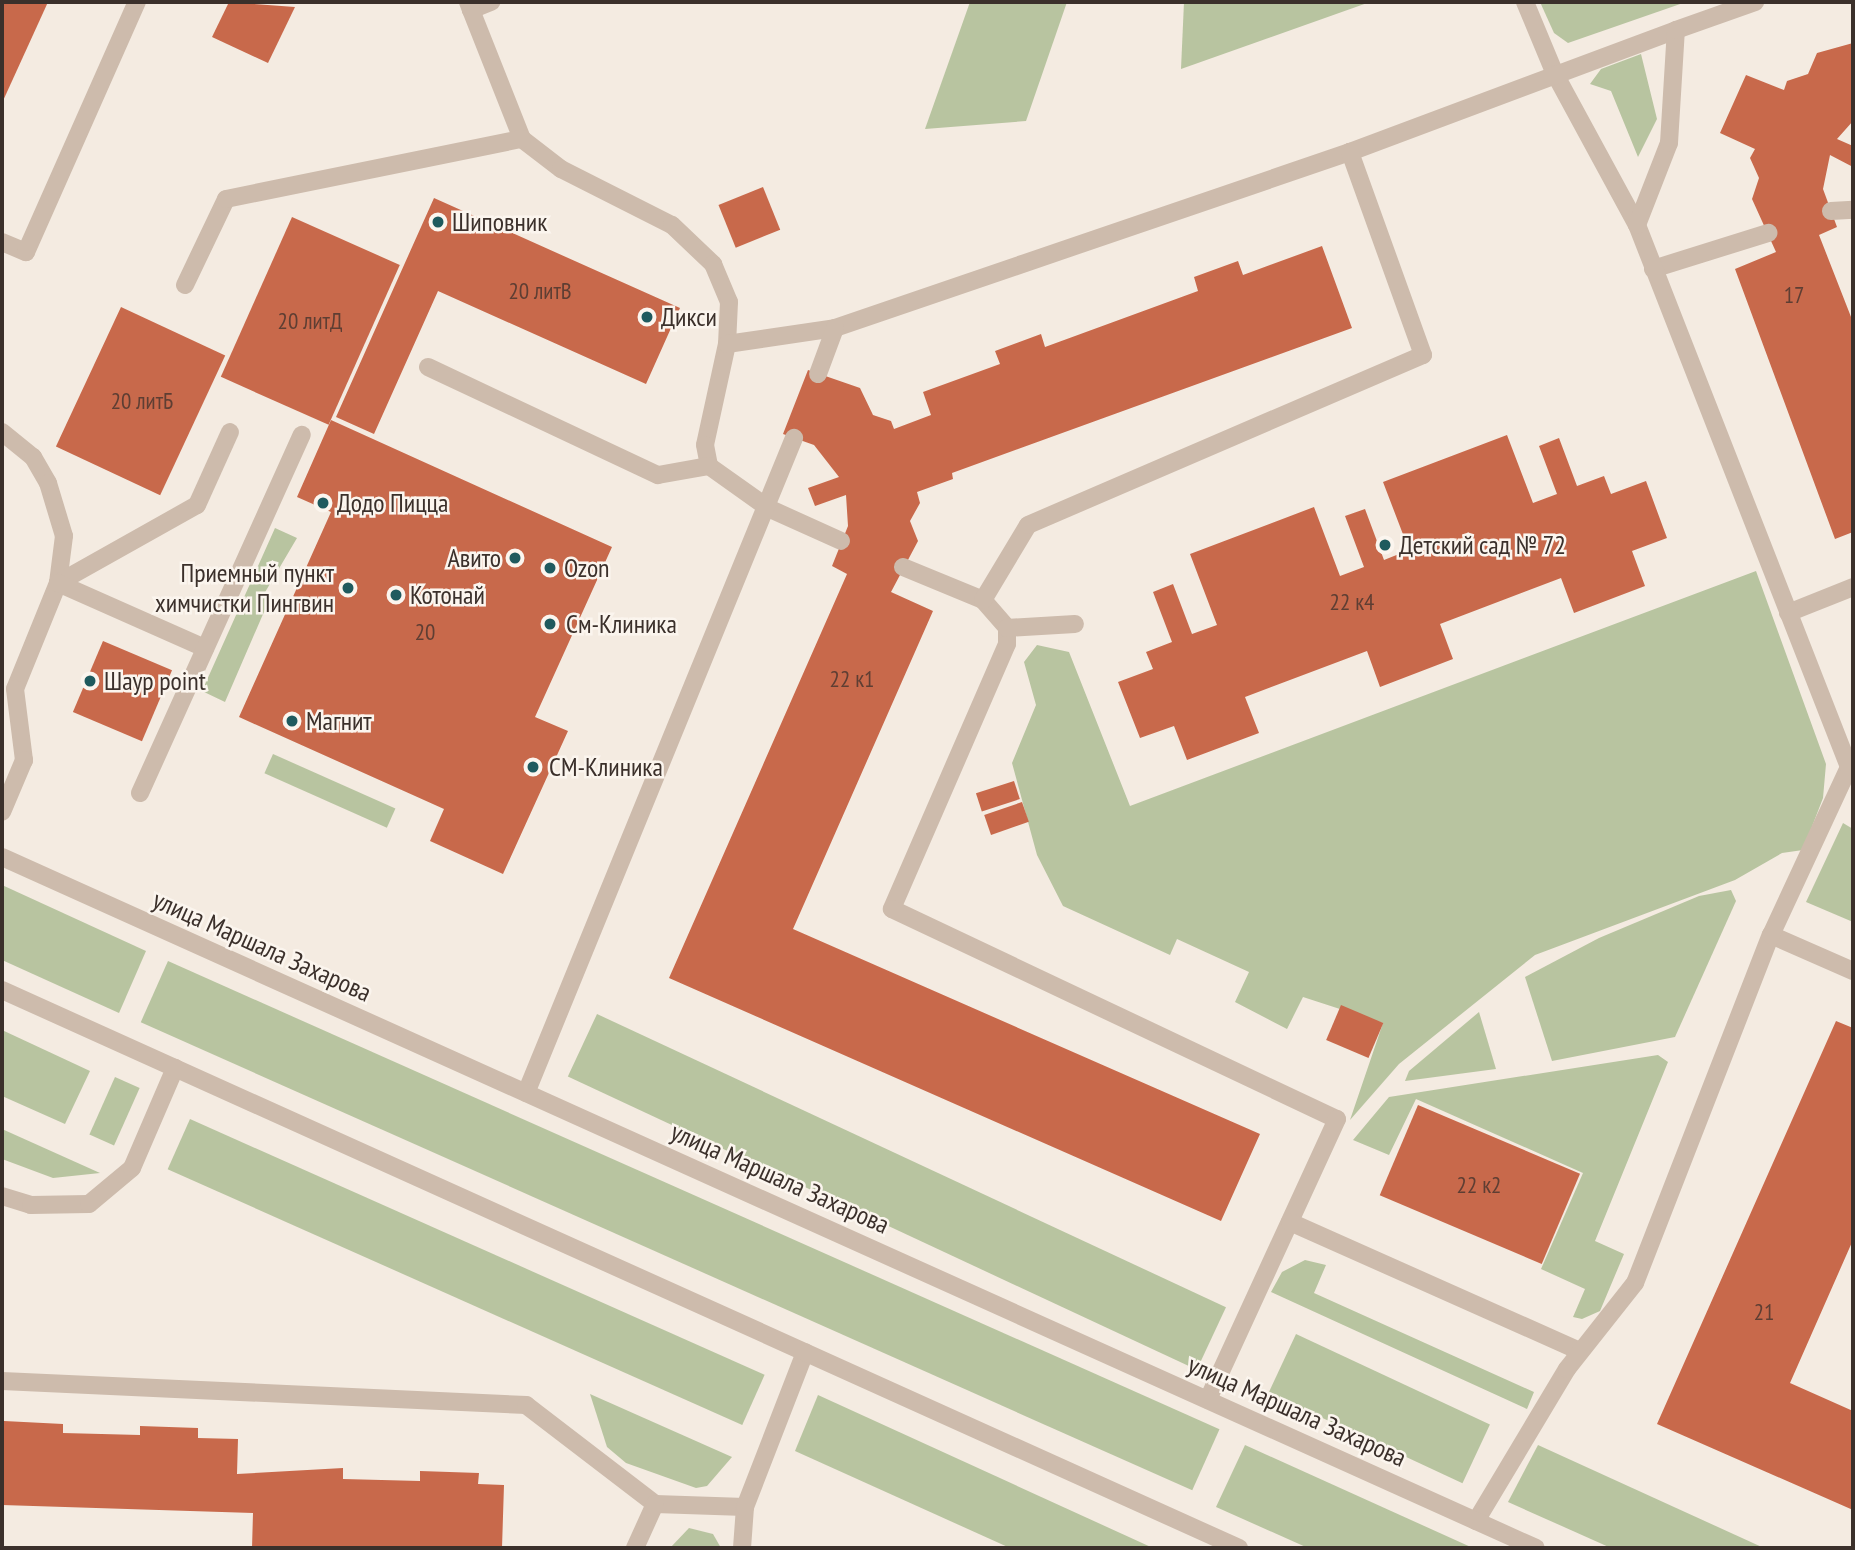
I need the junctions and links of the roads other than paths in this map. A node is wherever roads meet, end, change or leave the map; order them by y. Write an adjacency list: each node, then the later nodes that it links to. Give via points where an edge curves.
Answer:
1 (138, 2): 14 (street, via 26,251)
2 (491, 2): 5 (street)
3 (1525, 2): 7 (street)
4 (1755, 2): 6 (street)
5 (469, 6): 8 (street)
6 (1676, 30): 7 (street); 12 (street, via 1670,143)
7 (1555, 74): 9 (street); 12 (street)
8 (522, 139): 16 (street, via 226,199); 18 (street, via 561,169 672,225 713,264 729,302)
9 (1350, 152): 17 (street); 31 (street, via 1423,355 1028,525)
10 (1853, 210): 11 (street)
11 (1831, 211)
12 (1636, 225): 15 (street)
13 (1768, 233): 15 (street)
14 (2, 242)
15 (1653, 269): 32 (street)
16 (185, 285)
17 (835, 328): 18 (street); 20 (street)
18 (727, 344): 25 (street, via 705,445)
19 (428, 367): 25 (street, via 658,475)
20 (818, 374)
21 (2, 432): 29 (street, via 33,457 48,483 64,536)
22 (230, 432): 29 (street, via 197,505)
23 (302, 435): 35 (street)
24 (794, 438): 26 (street)
25 (709, 466): 26 (street)
26 (768, 508): 27 (street); 44 (street, via 705,646)
27 (841, 541)
28 (903, 567): 31 (street)
29 (58, 583): 35 (street); 38 (street, via 15,689 24,760)
30 (1853, 587): 32 (street)
31 (983, 600): 34 (street)
32 (1788, 613): 36 (street)
33 (1075, 624): 34 (street)
34 (1007, 628): 46 (street, via 1007,644 892,909 1337,1119)
35 (205, 648): 37 (street)
36 (1851, 774): 40 (street)
37 (140, 793)
38 (2, 812)
39 (2, 857): 44 (street, улица Маршала Захарова)
40 (1771, 935): 41 (street); 47 (street, via 1651,1249 1635,1283)
41 (1853, 971)
42 (2, 990): 43 (street)
43 (175, 1068): 45 (street, via 132,1168 89,1204 31,1205); 48 (street)
44 (526, 1093): 50 (street, улица Маршала Захарова)
45 (2, 1196)
46 (1290, 1222): 47 (street); 50 (street)
47 (1580, 1351): 53 (street)
48 (805, 1352): 52 (street); 56 (street)
49 (2, 1381): 51 (street, via 526,1405)
50 (1208, 1400): 53 (street, улица Маршала Захарова)
51 (655, 1504): 52 (street); 54 (street)
52 (745, 1507): 55 (street)
53 (1476, 1521): 57 (street, улица Маршала Захарова)
54 (635, 1548)
55 (742, 1548)
56 (1239, 1548)
57 (1536, 1548)

